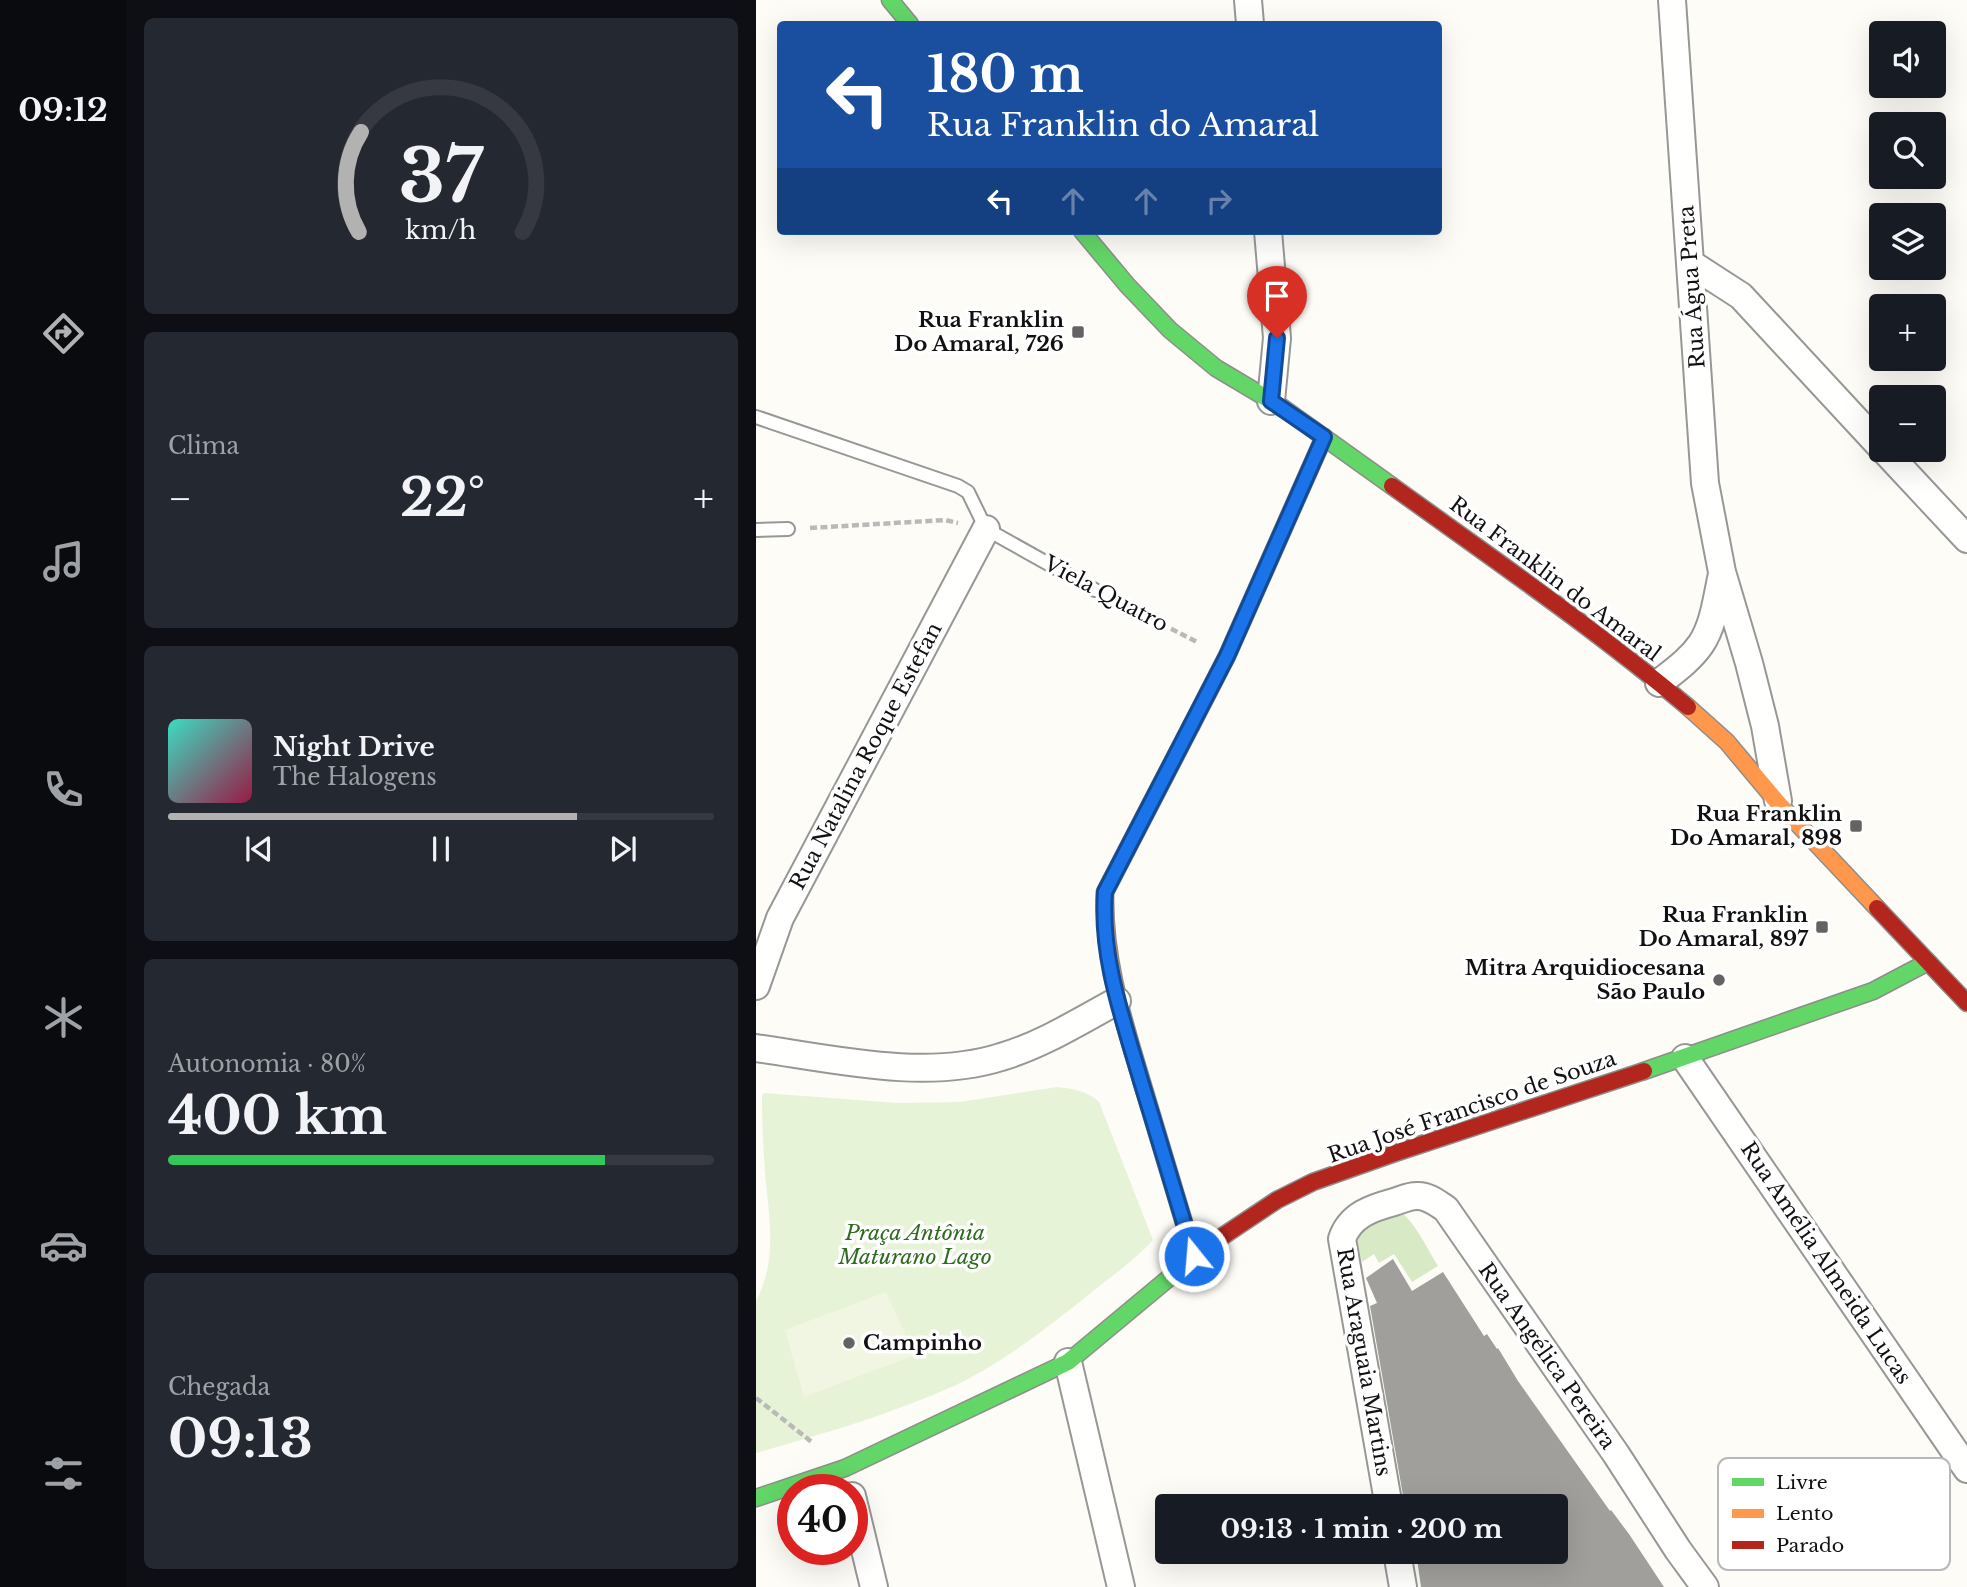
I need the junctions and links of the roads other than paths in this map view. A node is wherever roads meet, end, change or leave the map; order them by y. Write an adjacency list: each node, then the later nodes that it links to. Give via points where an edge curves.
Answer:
1 (890, 0): 4 (street)
2 (1248, 0): 5 (street)
3 (1672, 0): 8 (street, Rua Água Preta)
4 (908, 21)
5 (1250, 21)
6 (1085, 235): 9 (street, Rua Franklin do Amaral, via 1170,330 1216,368)
7 (1268, 235): 9 (street, via 1277,338)
8 (1690, 262): 11 (street, via 1741,296); 18 (street, Rua Água Preta, via 1705,483)
9 (1271, 401): 12 (street, Rua Franklin do Amaral)
10 (756, 417): 15 (lane, via 958,486 968,492)
11 (1869, 433)
12 (1324, 437): 20 (street, Rua Franklin do Amaral); 24 (street, via 1227,656 1105,892 1106,945)
13 (1896, 462): 17 (street)
14 (788, 529): 16 (lane)
15 (986, 529): 19 (lane, Viela Quatro); 23 (street, Rua Natalina Roque Estefan, via 780,919)
16 (756, 530)
17 (1967, 539)
18 (1723, 572): 20 (street, Rua Água Preta, via 1702,642); 21 (street, Rua Água Preta, via 1765,726)
19 (1095, 590)
20 (1659, 683): 21 (street, Rua Franklin do Amaral, via 1727,742)
21 (1779, 803): 22 (street, Rua Franklin do Amaral)
22 (1928, 962): 25 (street, Rua Franklin do Amaral); 27 (street, Rua José Francisco de Souza, via 1873,991)
23 (756, 986)
24 (1118, 1001): 26 (street, via 1001,1058 957,1067 903,1068); 29 (street)
25 (1967, 1003)
26 (756, 1048)
27 (1685, 1058): 29 (street, Rua José Francisco de Souza, via 1313,1182 1277,1200); 31 (street, Rua Amélia Almeida Lucas)
28 (1353, 1220): 34 (street, Rua Araguaia Martins, via 1342,1238); 41 (street, Rua Angélica Pereira, via 1372,1208 1417,1196 1446,1209)
29 (1194, 1256): 30 (street, Rua José Francisco de Souza)
30 (1068, 1362): 32 (street); 39 (street)
31 (1967, 1469)
32 (857, 1474)
33 (777, 1494): 35 (street)
34 (1387, 1494)
35 (756, 1498)
36 (868, 1562): 38 (street)
37 (1399, 1564): 40 (street)
38 (874, 1587)
39 (1121, 1587)
40 (1403, 1587)
41 (1705, 1587)

